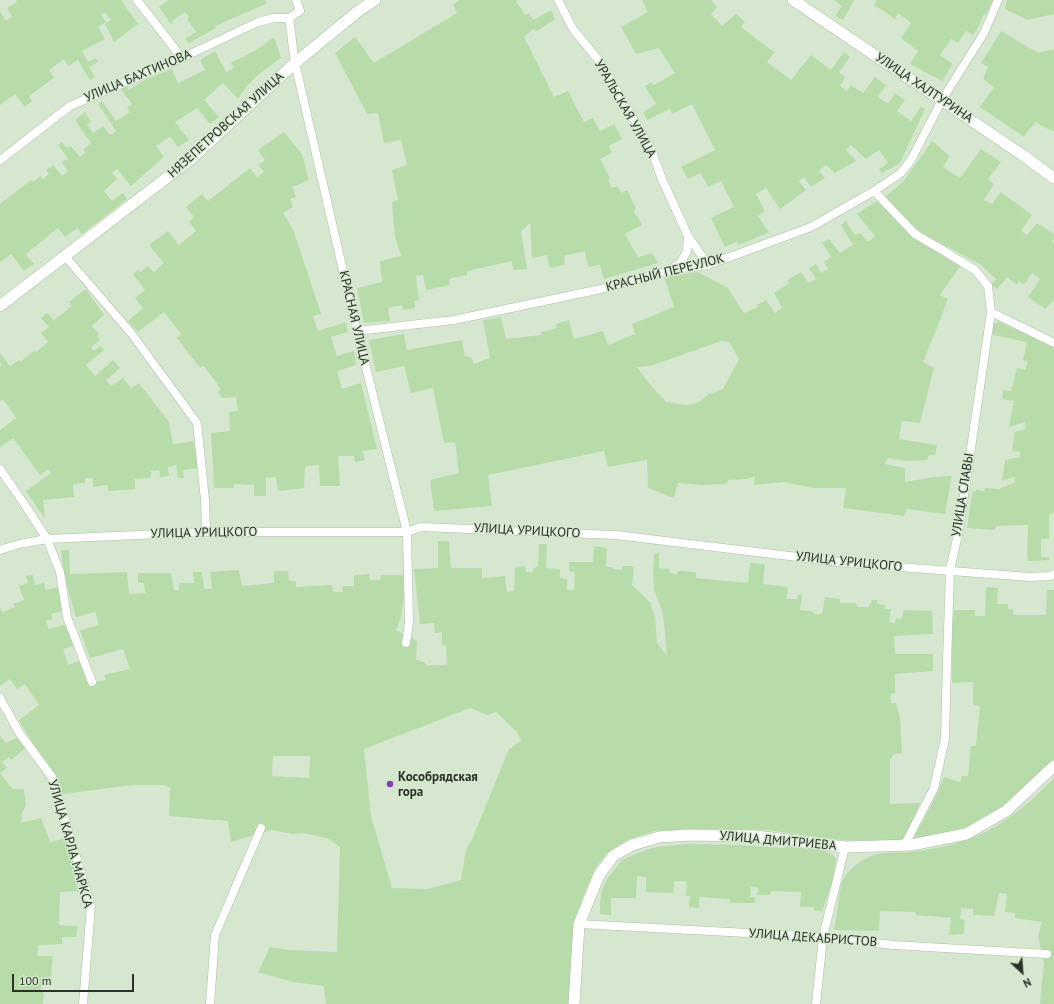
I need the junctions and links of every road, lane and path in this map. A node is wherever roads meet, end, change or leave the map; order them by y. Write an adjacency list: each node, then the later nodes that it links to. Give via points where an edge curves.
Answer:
1 (137, 0): 8 (street)
2 (296, 0): 7 (street, via 300,11)
3 (375, 0): 9 (street, НЯЗЕПЕТРОВСКАЯ УЛИЦА)
4 (558, 0): 14 (street, УРАЛЬСКАЯ УЛИЦА, via 573,29 600,62 651,149)
5 (793, 0): 10 (street, УЛИЦА ХАЛТУРИНА)
6 (998, 0): 10 (street, КРАСНЫЙ ПЕРЕУЛОК, via 984,33)
7 (289, 18): 8 (street, УЛИЦА БАХТИНОВА, via 258,22); 9 (street, КРАСНАЯ УЛИЦА)
8 (182, 58): 11 (street, УЛИЦА БАХТИНОВА, via 70,106)
9 (295, 63): 15 (street, НЯЗЕПЕТРОВСКАЯ УЛИЦА, via 190,159); 20 (street, КРАСНАЯ УЛИЦА)
10 (942, 100): 12 (street, УЛИЦА ХАЛТУРИНА); 13 (street, КРАСНЫЙ ПЕРЕУЛОК, via 911,160 901,173)
11 (0, 160)
12 (1054, 178)
13 (874, 191): 16 (street, КРАСНЫЙ ПЕРЕУЛОК, via 811,227); 19 (street, УЛИЦА СЛАВЫ, via 916,234 975,270 988,286)
14 (688, 236): 16 (street, УРАЛЬСКАЯ УЛИЦА); 17 (street, via 687,251 681,262)
15 (65, 256): 18 (street, НЯЗЕПЕТРОВСКАЯ УЛИЦА); 23 (street, via 131,333 197,423)
16 (708, 265): 17 (street, КРАСНЫЙ ПЕРЕУЛОК)
17 (668, 271): 20 (street, КРАСНЫЙ ПЕРЕУЛОК, via 601,289 454,320)
18 (0, 306)
19 (991, 312): 21 (street); 27 (street, УЛИЦА СЛАВЫ, via 959,530)
20 (357, 331): 24 (street, КРАСНАЯ УЛИЦА)
21 (1054, 343)
22 (0, 469): 25 (street)
23 (206, 532): 24 (street, УЛИЦА УРИЦКОГО); 25 (street, УЛИЦА УРИЦКОГО)
24 (407, 532): 27 (street, УЛИЦА УРИЦКОГО, via 421,527 616,535 847,563); 29 (street, КРАСНАЯ УЛИЦА, via 409,622)
25 (47, 539): 26 (street, УЛИЦА УРИЦКОГО); 30 (street, via 60,572 67,616)
26 (0, 550)
27 (950, 570): 28 (street, УЛИЦА УРИЦКОГО, via 1030,577); 34 (street, УЛИЦА СЛАВЫ, via 945,739 934,788)
28 (1054, 574)
29 (406, 643)
30 (92, 682)
31 (0, 698): 39 (street, УЛИЦА КАРЛА МАРКСА, via 20,734 52,777 91,906)
32 (1054, 766): 34 (street, УЛИЦА ДМИТРИЕВА, via 1006,811 966,834)
33 (262, 828): 40 (street, via 215,935)
34 (904, 846): 35 (street, УЛИЦА ДМИТРИЕВА)
35 (845, 847): 36 (street, УЛИЦА ДМИТРИЕВА, via 755,836 659,837 632,845 613,856 598,875); 37 (street)
36 (579, 924): 37 (street, УЛИЦА ДЕКАБРИСТОВ); 41 (street, УЛИЦА ДМИТРИЕВА)
37 (823, 937): 38 (street, УЛИЦА ДЕКАБРИСТОВ, via 893,945); 42 (street)
38 (1047, 954)
39 (83, 1004)
40 (210, 1004)
41 (574, 1004)
42 (816, 1004)

